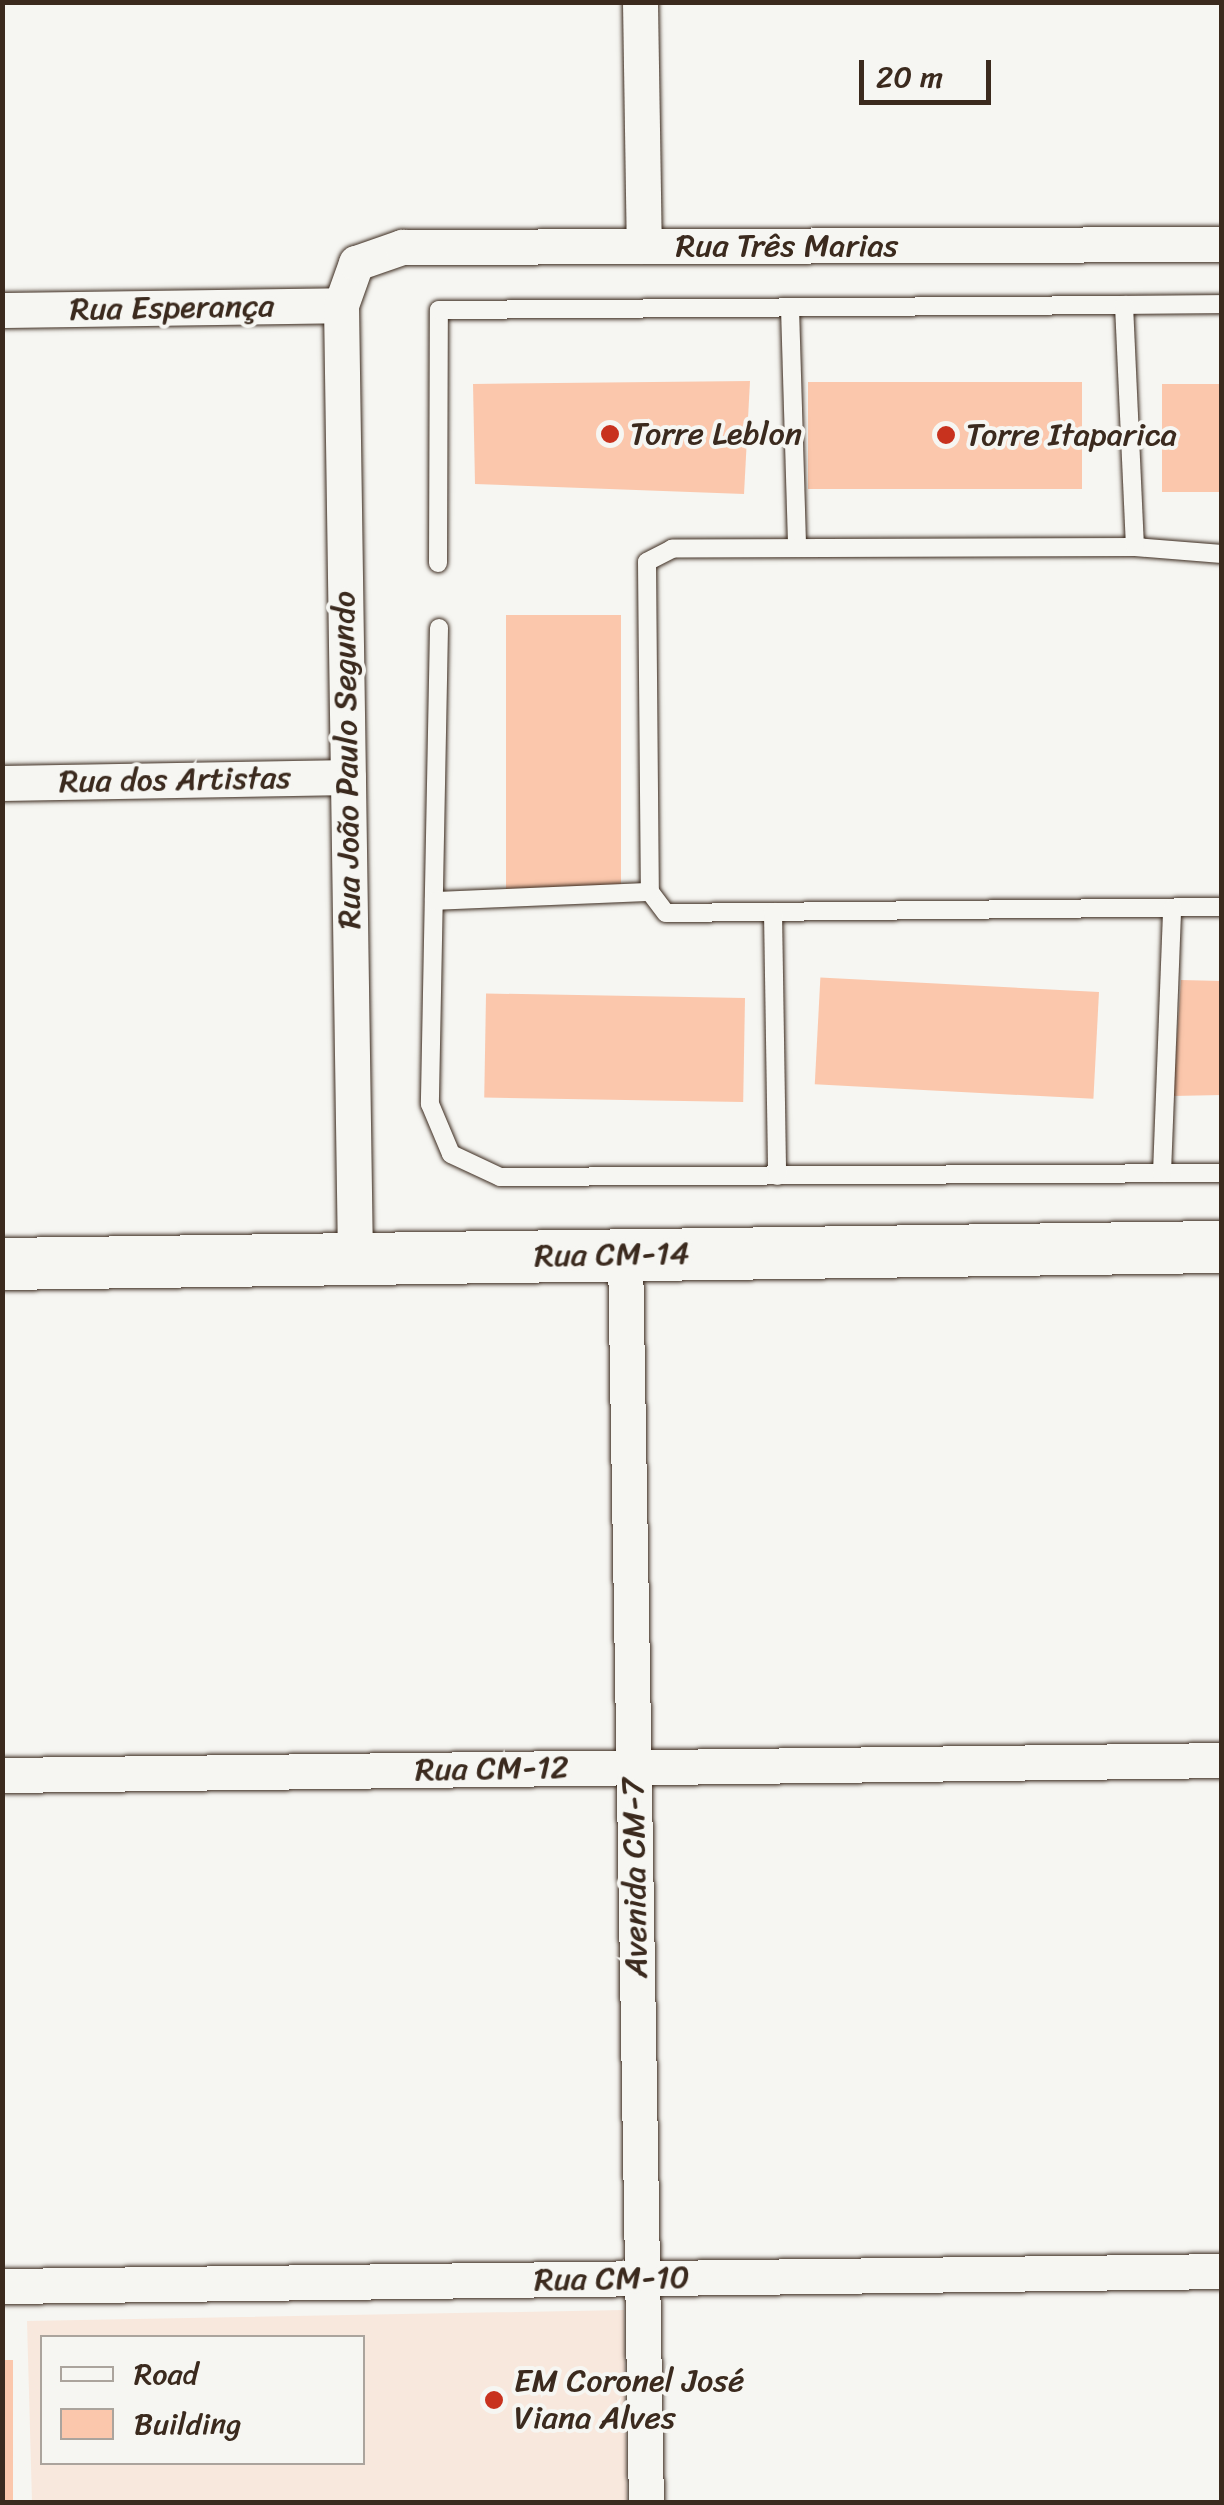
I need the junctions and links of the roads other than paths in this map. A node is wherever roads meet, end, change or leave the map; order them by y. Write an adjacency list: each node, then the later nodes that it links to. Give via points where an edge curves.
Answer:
1 (640, 2): 3 (street)
2 (1222, 244): 3 (street, Rua Três Marias)
3 (644, 246): 4 (street, Rua Três Marias, via 402,247)
4 (356, 263): 6 (street, Rua João Paulo Segundo)
5 (1222, 304): 7 (lane)
6 (340, 305): 9 (street, Rua Esperança); 15 (street, Rua João Paulo Segundo)
7 (1124, 305): 8 (lane); 10 (lane)
8 (790, 308): 11 (lane); 13 (lane, via 440,310)
9 (2, 310)
10 (1136, 547): 11 (lane); 12 (lane)
11 (797, 548): 17 (lane, via 672,549 647,562)
12 (1222, 554)
13 (438, 563)
14 (439, 628): 18 (lane)
15 (348, 777): 16 (street, Rua dos Artistas); 27 (street, Rua João Paulo Segundo)
16 (2, 783)
17 (650, 892): 18 (lane); 21 (lane, via 666,913)
18 (434, 901): 24 (lane, via 430,1104 451,1154 500,1177)
19 (1222, 907): 20 (lane)
20 (1172, 908): 21 (lane); 23 (lane)
21 (772, 912): 24 (lane)
22 (1222, 1173): 23 (lane)
23 (1162, 1174): 24 (lane)
24 (776, 1176)
25 (1222, 1247): 26 (street, Rua CM-14)
26 (625, 1254): 27 (street, Rua CM-14); 30 (street, Avenida CM-7)
27 (355, 1259): 28 (street, Rua CM-14)
28 (2, 1264)
29 (1222, 1760): 30 (street, Rua CM-12)
30 (633, 1767): 31 (street, Rua CM-12); 33 (street, Avenida CM-7)
31 (2, 1775)
32 (1222, 2271): 33 (street, Rua CM-10)
33 (642, 2278): 34 (street, Rua CM-10); 35 (street, Avenida CM-7)
34 (2, 2286)
35 (646, 2502)

